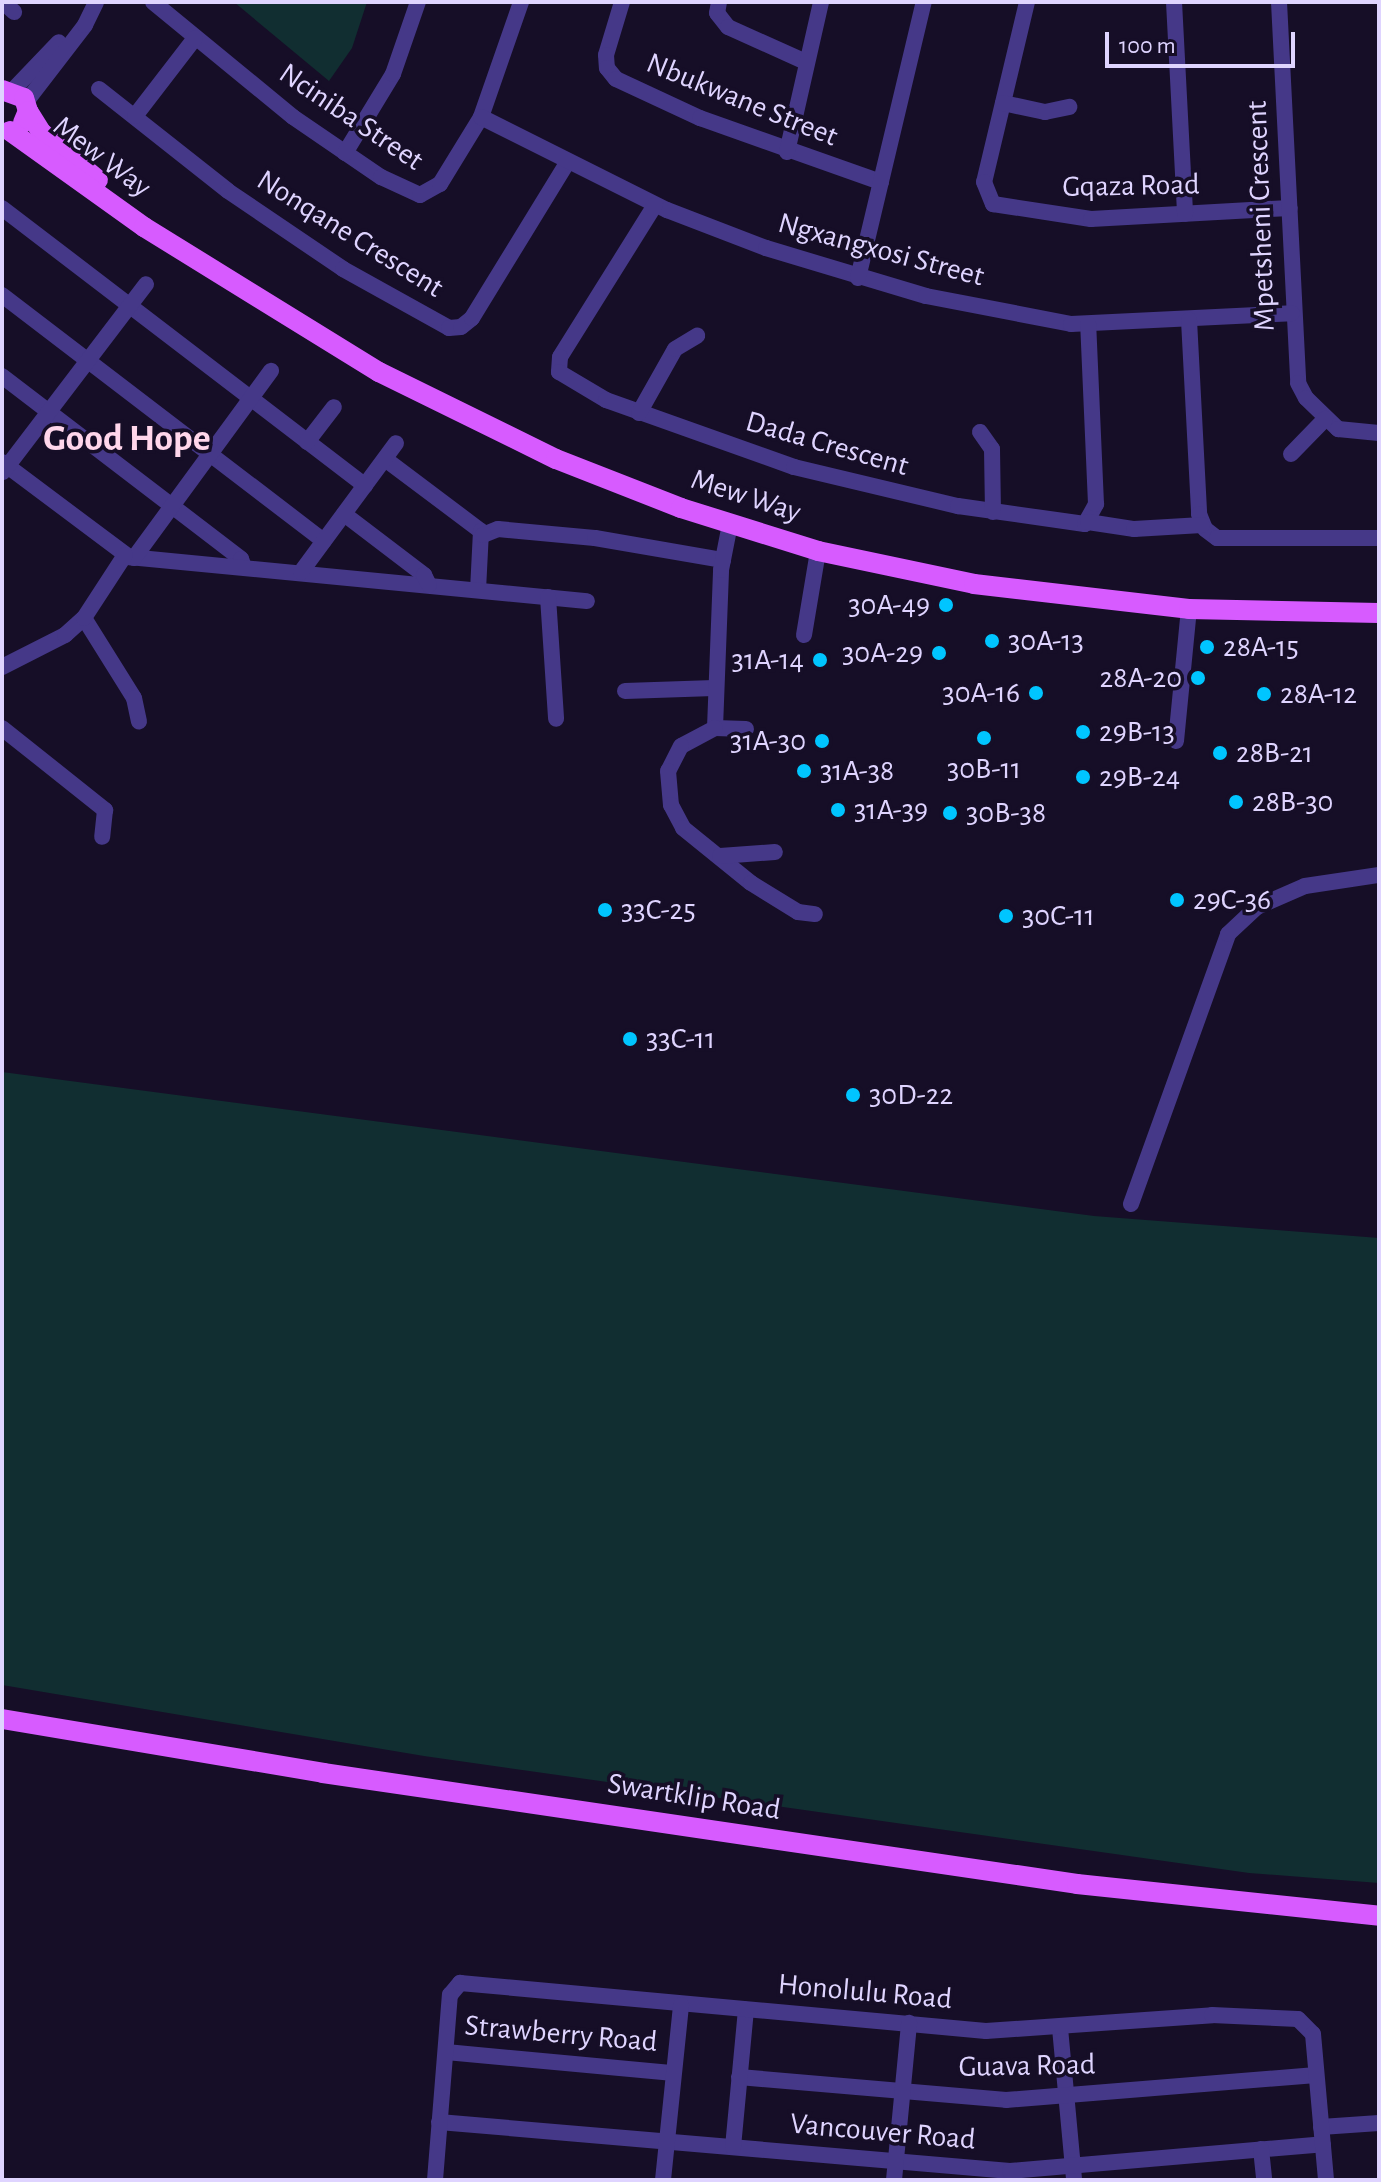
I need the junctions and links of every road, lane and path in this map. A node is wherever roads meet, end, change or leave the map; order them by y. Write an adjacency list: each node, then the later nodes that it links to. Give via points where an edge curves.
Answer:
1 (153, 2): 12 (street, Nciniba Street)
2 (418, 2): 22 (street, via 393,74)
3 (521, 2): 19 (street, Nciniba Street)
4 (622, 2): 21 (street, Nbukwane Street, via 606,55 612,76)
5 (719, 2): 13 (street, via 717,13 728,27)
6 (821, 2): 13 (street)
7 (924, 2): 24 (street)
8 (1027, 2): 16 (street, Gqaza Road)
9 (1174, 2): 28 (street)
10 (1279, 2): 27 (street, Mpetsheni Crescent)
11 (93, 6): 15 (street)
12 (195, 38): 18 (street); 22 (street, Nciniba Street)
13 (806, 62): 21 (street)
14 (99, 89): 18 (street, Nonqane Crescent)
15 (12, 95): 20 (main road, Mew Way, via 22,124); 29 (main road, Mew Way, via 42,133)
16 (1003, 103): 17 (street, via 1045,112); 28 (street, Gqaza Road, via 984,182 993,204 1078,219)
17 (1069, 107)
18 (135, 116): 23 (street, Nonqane Crescent, via 228,191 343,269 455,329 472,318)
19 (481, 117): 22 (street, Nciniba Street, via 440,184 424,195 403,190); 23 (street, Ngxangxosi Street)
20 (6, 130): 29 (main road, Mew Way)
21 (787, 152): 24 (street, Nbukwane Street)
22 (345, 153)
23 (567, 163): 25 (street, Ngxangxosi Street)
24 (881, 182): 30 (street)
25 (655, 205): 30 (street, Ngxangxosi Street); 44 (street, Dada Crescent, via 557,367 568,382)
26 (2, 208): 33 (street)
27 (1290, 208): 28 (street, Gqaza Road); 34 (street, Mpetsheni Crescent)
28 (1185, 214)
29 (158, 232): 59 (main road, Mew Way, via 419,394 556,459)
30 (858, 278): 36 (street, Ngxangxosi Street, via 1025,316)
31 (146, 284): 33 (street)
32 (2, 295): 38 (street)
33 (130, 306): 38 (street); 41 (street)
34 (1292, 313): 35 (street, Ngxangxosi Street); 45 (street, Mpetsheni Crescent, via 1298,383)
35 (1189, 320): 36 (street, Ngxangxosi Street); 60 (street)
36 (1088, 324): 58 (street, via 1096,504)
37 (697, 336): 44 (street, via 675,349)
38 (88, 361): 43 (street); 50 (street)
39 (271, 371): 41 (street)
40 (2, 376): 43 (street)
41 (250, 398): 48 (street); 50 (street)
42 (334, 407): 48 (street)
43 (49, 412): 53 (street); 55 (street)
44 (639, 413): 56 (street, Dada Crescent, via 794,467)
45 (1325, 419): 47 (street, via 1349,433); 51 (street)
46 (980, 432): 56 (street, via 992,449)
47 (1379, 433)
48 (307, 442): 54 (street)
49 (396, 443): 52 (street)
50 (209, 453): 55 (street); 63 (street)
51 (1291, 454)
52 (385, 459): 54 (street); 61 (street)
53 (4, 467): 65 (street)
54 (365, 486): 57 (street)
55 (170, 505): 65 (street); 67 (street, via 241,559)
56 (993, 512): 58 (street, Dada Crescent, via 1075,527)
57 (344, 514): 63 (street); 69 (street, via 424,575)
58 (1088, 522): 60 (street, Dada Crescent, via 1134,529)
59 (730, 524): 64 (main road, Mew Way); 66 (street)
60 (1202, 525): 62 (street, via 1217,538)
61 (483, 535): 66 (street, via 498,529 595,538); 70 (street)
62 (1379, 538)
63 (324, 541): 68 (street)
64 (818, 551): 73 (main road, Mew Way, via 974,584); 76 (street)
65 (130, 557): 67 (street); 75 (street)
66 (723, 560): 78 (street)
67 (244, 567): 68 (street)
68 (301, 572): 69 (street)
69 (429, 585): 70 (street)
70 (478, 590): 71 (street)
71 (548, 597): 72 (street); 80 (street)
72 (587, 601)
73 (1189, 609): 74 (main road, Mew Way); 85 (street)
74 (1379, 613)
75 (84, 618): 77 (street, via 65,635); 81 (street, via 134,698)
76 (804, 635)
77 (2, 667)
78 (714, 688): 79 (street); 83 (street)
79 (625, 691)
80 (556, 719)
81 (139, 721)
82 (2, 728): 86 (street, via 105,810)
83 (715, 728): 84 (street); 88 (street, via 681,746 668,771 667,788 683,828)
84 (746, 729)
85 (1176, 741)
86 (102, 837)
87 (775, 852): 88 (street)
88 (720, 856): 90 (street, via 798,912)
89 (1379, 875): 91 (street, via 1305,886 1257,907 1228,934)
90 (815, 914)
91 (1131, 1204)
92 (2, 1719): 93 (main road, Swartklip Road, via 307,1771 1077,1884)
93 (1379, 1916)
94 (681, 2005): 95 (street, Honolulu Road); 98 (street, Honolulu Road, via 460,1983 451,1992); 99 (street)
95 (746, 2010): 96 (street, Honolulu Road); 101 (street)
96 (909, 2023): 97 (street, Honolulu Road, via 998,2031); 102 (street)
97 (1060, 2028): 100 (street, Honolulu Road, via 1212,2015 1298,2019 1312,2030); 103 (street)
98 (446, 2052): 99 (street, Strawberry Road); 104 (street, Honolulu Road)
99 (671, 2073): 107 (street)
100 (1316, 2075): 103 (street, Guava Road); 106 (street, Honolulu Road)
101 (739, 2077): 102 (street, Guava Road); 108 (street)
102 (903, 2092): 103 (street, Guava Road, via 1006,2100); 110 (street)
103 (1067, 2096): 111 (street)
104 (439, 2122): 107 (street, Vancouver Road); 112 (street, Honolulu Road)
105 (1379, 2123): 106 (street, Vancouver Road)
106 (1322, 2135): 109 (street, Vancouver Road); 116 (street, Honolulu Road)
107 (666, 2141): 108 (street, Vancouver Road); 113 (street)
108 (733, 2147): 110 (street, Vancouver Road)
109 (1261, 2149): 111 (street, Vancouver Road); 115 (street)
110 (896, 2161): 111 (street, Vancouver Road); 114 (street)
111 (1074, 2172)
112 (435, 2180)
113 (663, 2180)
114 (894, 2180)
115 (1264, 2180)
116 (1326, 2180)

